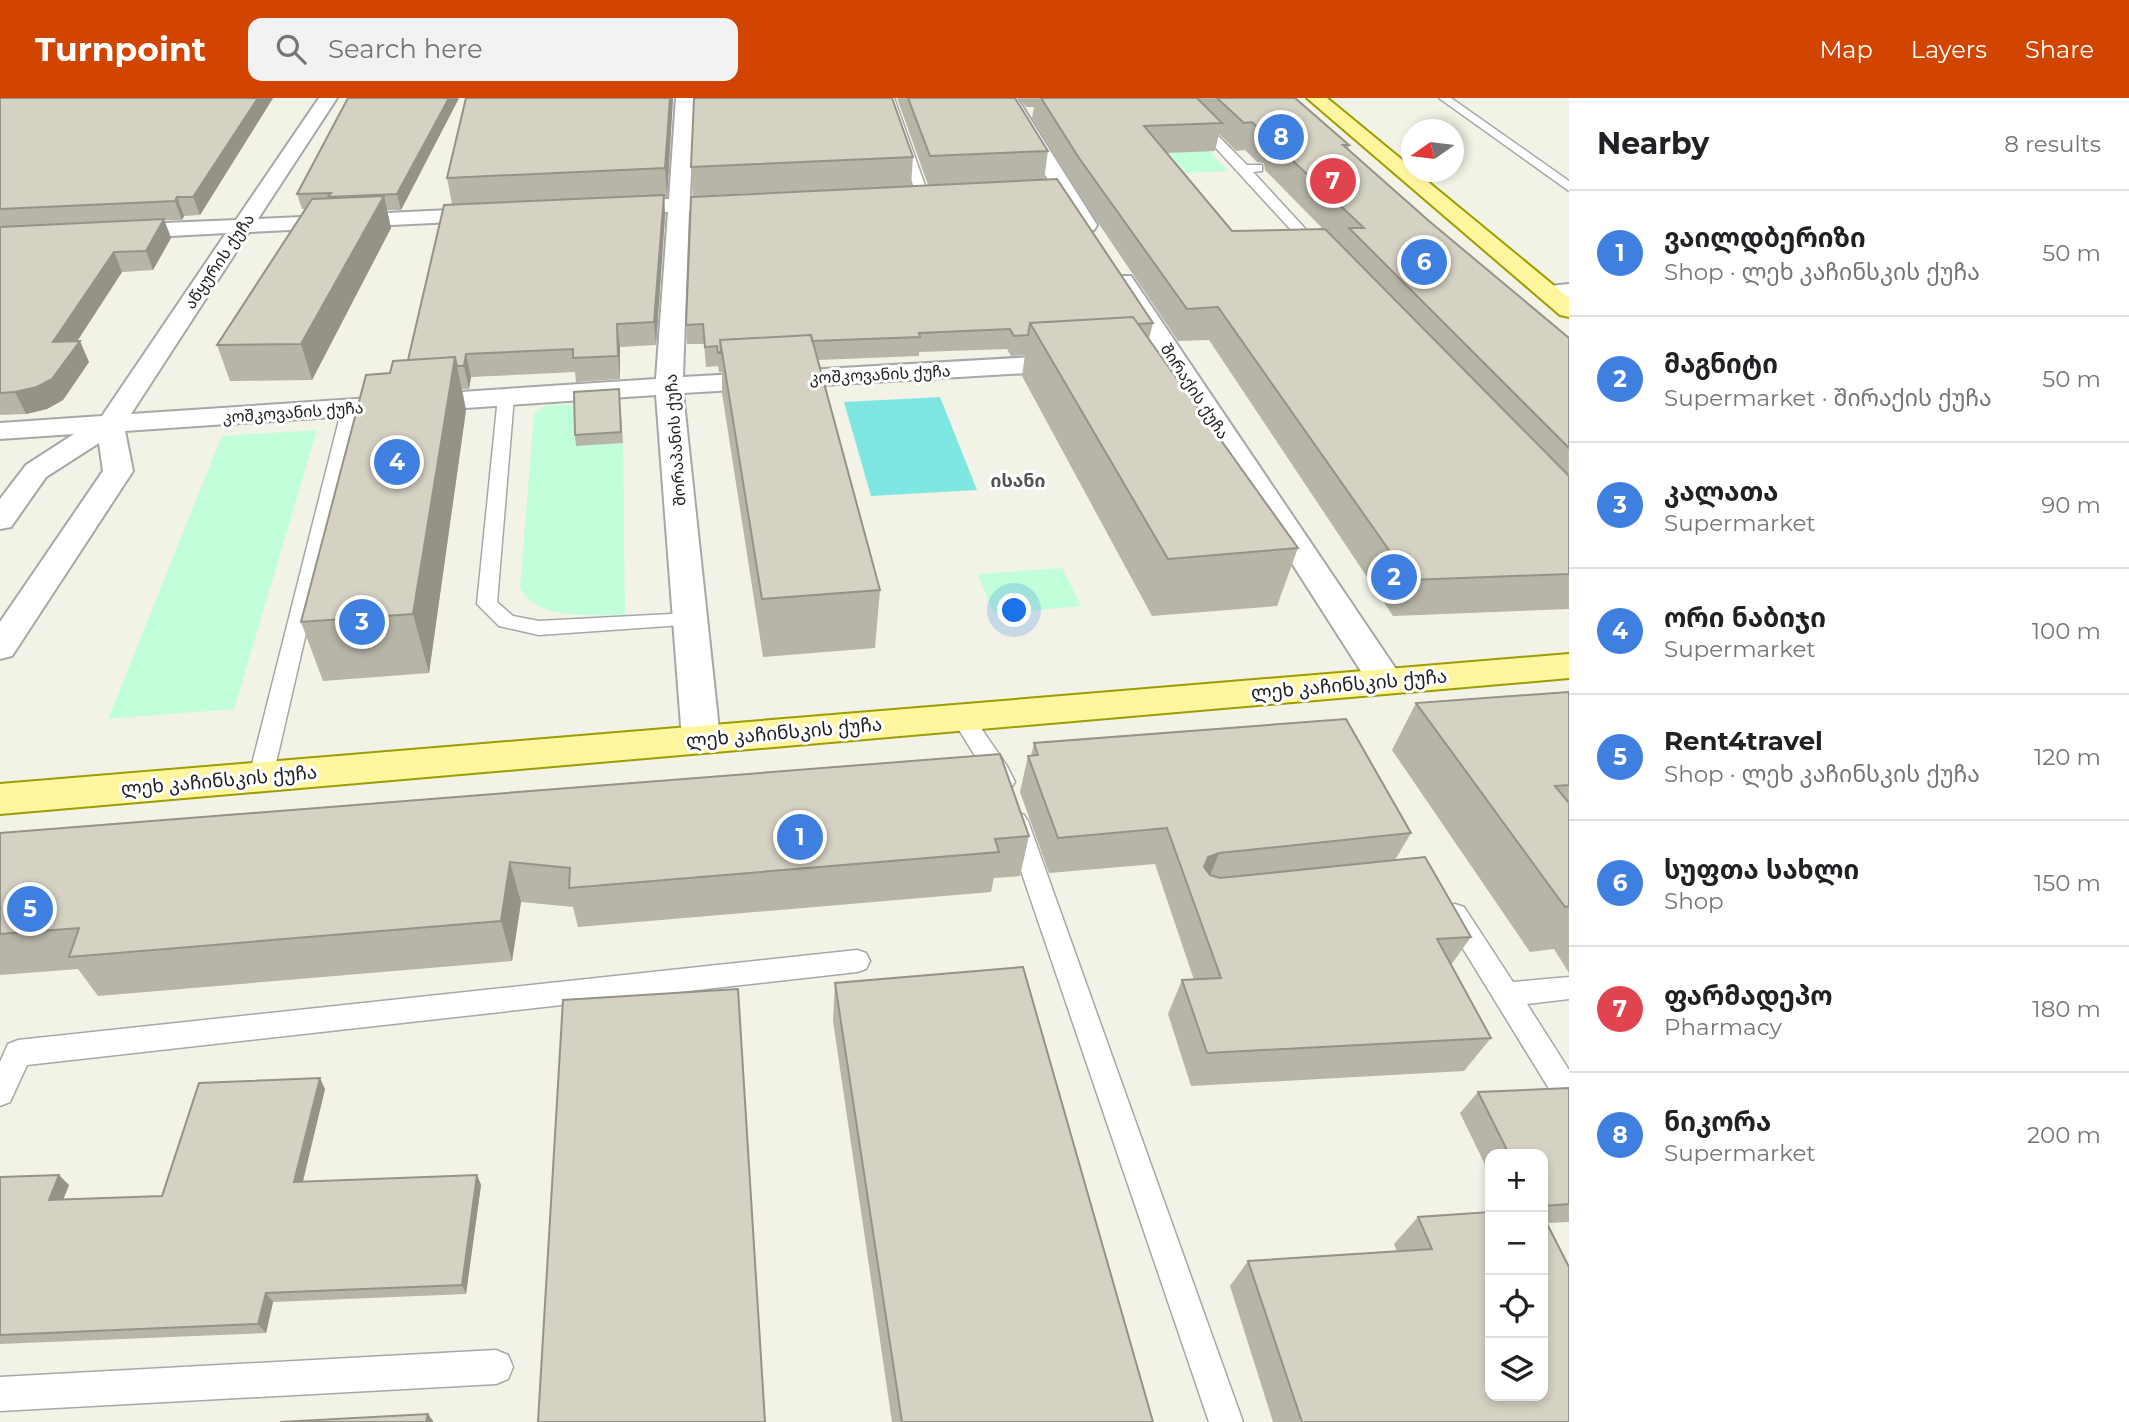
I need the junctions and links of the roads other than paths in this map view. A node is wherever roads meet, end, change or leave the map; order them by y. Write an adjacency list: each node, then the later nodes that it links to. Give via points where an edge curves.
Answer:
1 (328, 98): 18 (street, აწყურის ქუჩა)
2 (685, 98): 15 (street, შორაპანის ქუჩა)
3 (889, 98): 12 (lane)
4 (1317, 98): 21 (main road)
5 (1444, 98): 10 (lane)
6 (1018, 108): 23 (street, შირაქის ქუჩა, via 1049,188 1105,253)
7 (1192, 117): 9 (lane)
8 (1263, 168): 9 (lane)
9 (1244, 169): 20 (lane)
10 (1569, 187)
11 (947, 193): 12 (street)
12 (922, 194): 13 (street)
13 (895, 195)
14 (760, 202): 15 (street)
15 (679, 205): 16 (street); 24 (street, შორაპანის ქუჩა)
16 (591, 209)
17 (508, 213): 18 (street)
18 (242, 226): 19 (street); 27 (street, აწყურის ქუჩა)
19 (96, 233)
20 (1326, 259)
21 (1558, 291): 22 (main road)
22 (1569, 310)
23 (1173, 357): 24 (street, კოშკოვანის ქუჩა); 33 (street, შირაქის ქუჩა)
24 (669, 386): 25 (street, კოშკოვანის ქუჩა); 30 (street, შორაპანის ქუჩა)
25 (506, 397): 26 (street, კოშკოვანის ქუჩა); 30 (lane, via 487,604 506,621 539,628)
26 (350, 408): 27 (street, კოშკოვანის ქუჩა); 36 (lane)
27 (110, 424): 28 (street, კოშკოვანის ქუჩა); 29 (street, აწყურის ქუჩა, via 36,471); 31 (street, via 118,471)
28 (0, 431)
29 (0, 520)
30 (690, 619): 35 (street, შორაპანის ქუჩა)
31 (0, 648)
32 (1569, 666): 33 (main road, ლეხ კაჩინსკის ქუჩა)
33 (1386, 681): 34 (main road, ლეხ კაჩინსკის ქუჩა)
34 (962, 717): 35 (main road, ლეხ კაჩინსკის ქუჩა); 46 (lane, via 999,772)
35 (701, 739): 36 (main road, ლეხ კაჩინსკის ქუჩა)
36 (261, 776): 37 (main road, ლეხ კაჩინსკის ქუჩა)
37 (0, 799)
38 (1439, 889): 41 (lane)
39 (857, 961): 42 (lane, via 18,1053)
40 (1569, 988): 41 (lane)
41 (1506, 994): 43 (lane)
42 (0, 1093)
43 (1569, 1096)
44 (496, 1367): 45 (lane)
45 (0, 1394)
46 (1226, 1422)

